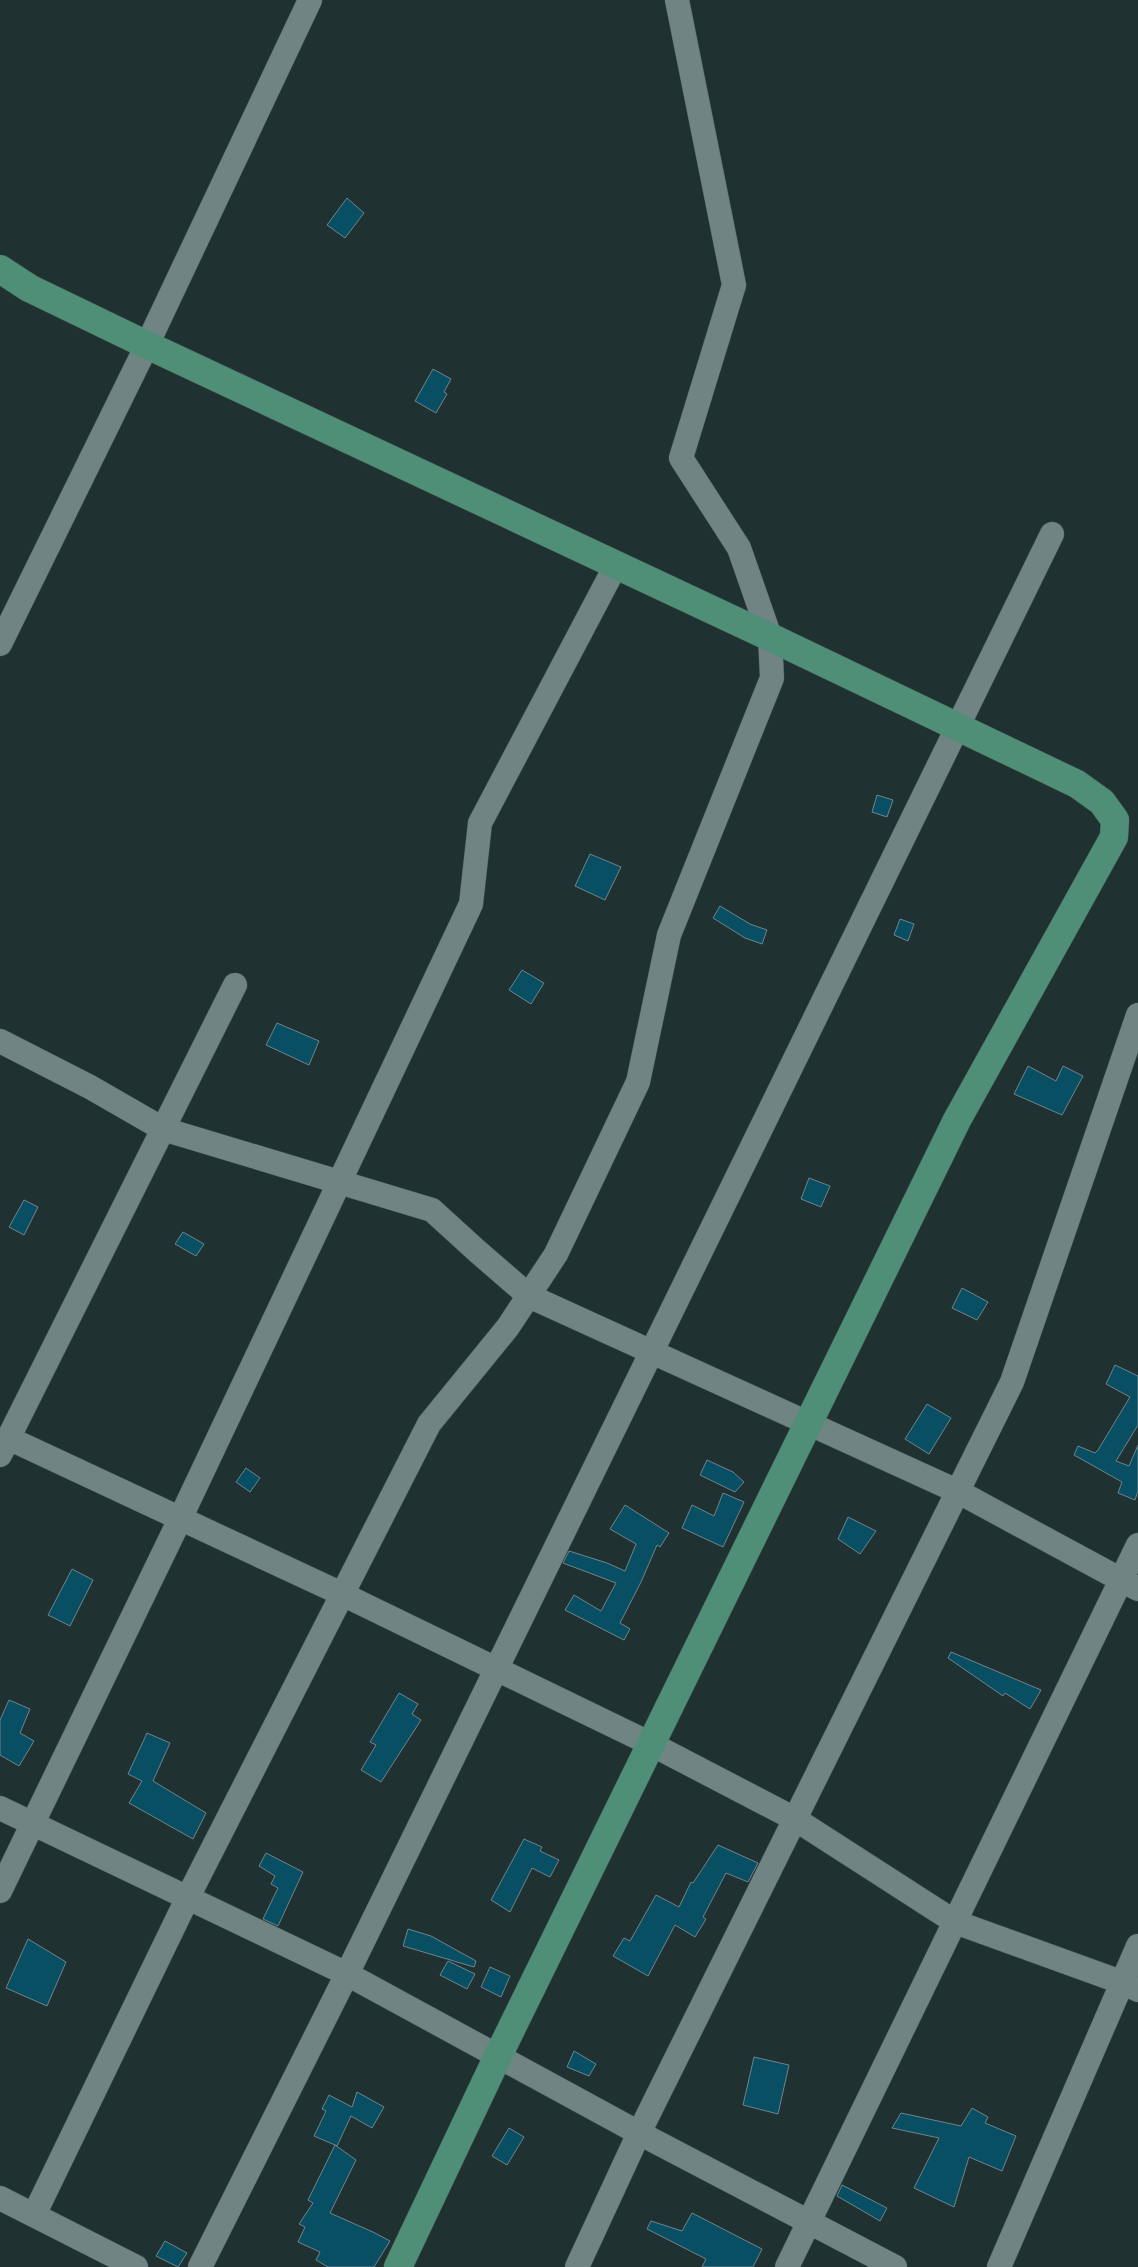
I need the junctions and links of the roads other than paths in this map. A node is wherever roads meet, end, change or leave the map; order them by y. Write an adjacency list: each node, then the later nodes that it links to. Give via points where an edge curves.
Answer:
1 (310, 0): 4 (street)
2 (676, 0): 7 (street, via 734,285 681,458 739,548)
3 (0, 269): 4 (main road, via 29,288)
4 (147, 345): 6 (main road); 8 (street)
5 (1052, 534): 9 (street)
6 (616, 565): 7 (main road); 14 (street, via 480,823 471,904)
7 (770, 637): 9 (main road); 15 (street, via 772,678 669,935 638,1082 556,1254)
8 (0, 644)
9 (957, 726): 16 (street); 17 (main road, via 1077,784 1102,802 1114,820 1114,837 957,1120)
10 (235, 985): 13 (street)
11 (1138, 1015): 19 (street, via 1012,1382)
12 (0, 1042): 13 (street)
13 (163, 1128): 14 (street); 18 (street)
14 (340, 1182): 15 (street, via 432,1210); 20 (street)
15 (529, 1296): 16 (street); 23 (street, via 508,1327 429,1424)
16 (652, 1351): 17 (street); 24 (street)
17 (808, 1423): 19 (street); 25 (main road)
18 (4, 1446): 20 (street)
19 (958, 1491): 22 (street); 27 (street)
20 (180, 1519): 23 (street); 28 (street)
21 (1138, 1545): 22 (street)
22 (1130, 1584): 31 (street)
23 (342, 1594): 24 (street); 30 (street)
24 (496, 1668): 25 (street); 33 (street)
25 (651, 1744): 27 (street); 35 (main road)
26 (0, 1808): 28 (street)
27 (795, 1820): 31 (street); 36 (street)
28 (33, 1824): 29 (street); 30 (street)
29 (0, 1891)
30 (188, 1897): 33 (street); 38 (street)
31 (955, 1922): 34 (street); 39 (street)
32 (1138, 1946): 34 (street)
33 (347, 1974): 35 (street); 41 (street)
34 (1130, 1986): 46 (street, via 1058,2133)
35 (498, 2056): 36 (street); 42 (main road)
36 (639, 2133): 39 (street); 43 (street)
37 (0, 2198): 38 (street)
38 (34, 2215): 40 (street)
39 (808, 2222): 44 (street); 45 (street)
40 (136, 2267)
41 (200, 2267)
42 (398, 2267)
43 (577, 2267)
44 (787, 2267)
45 (895, 2267)
46 (999, 2267)

